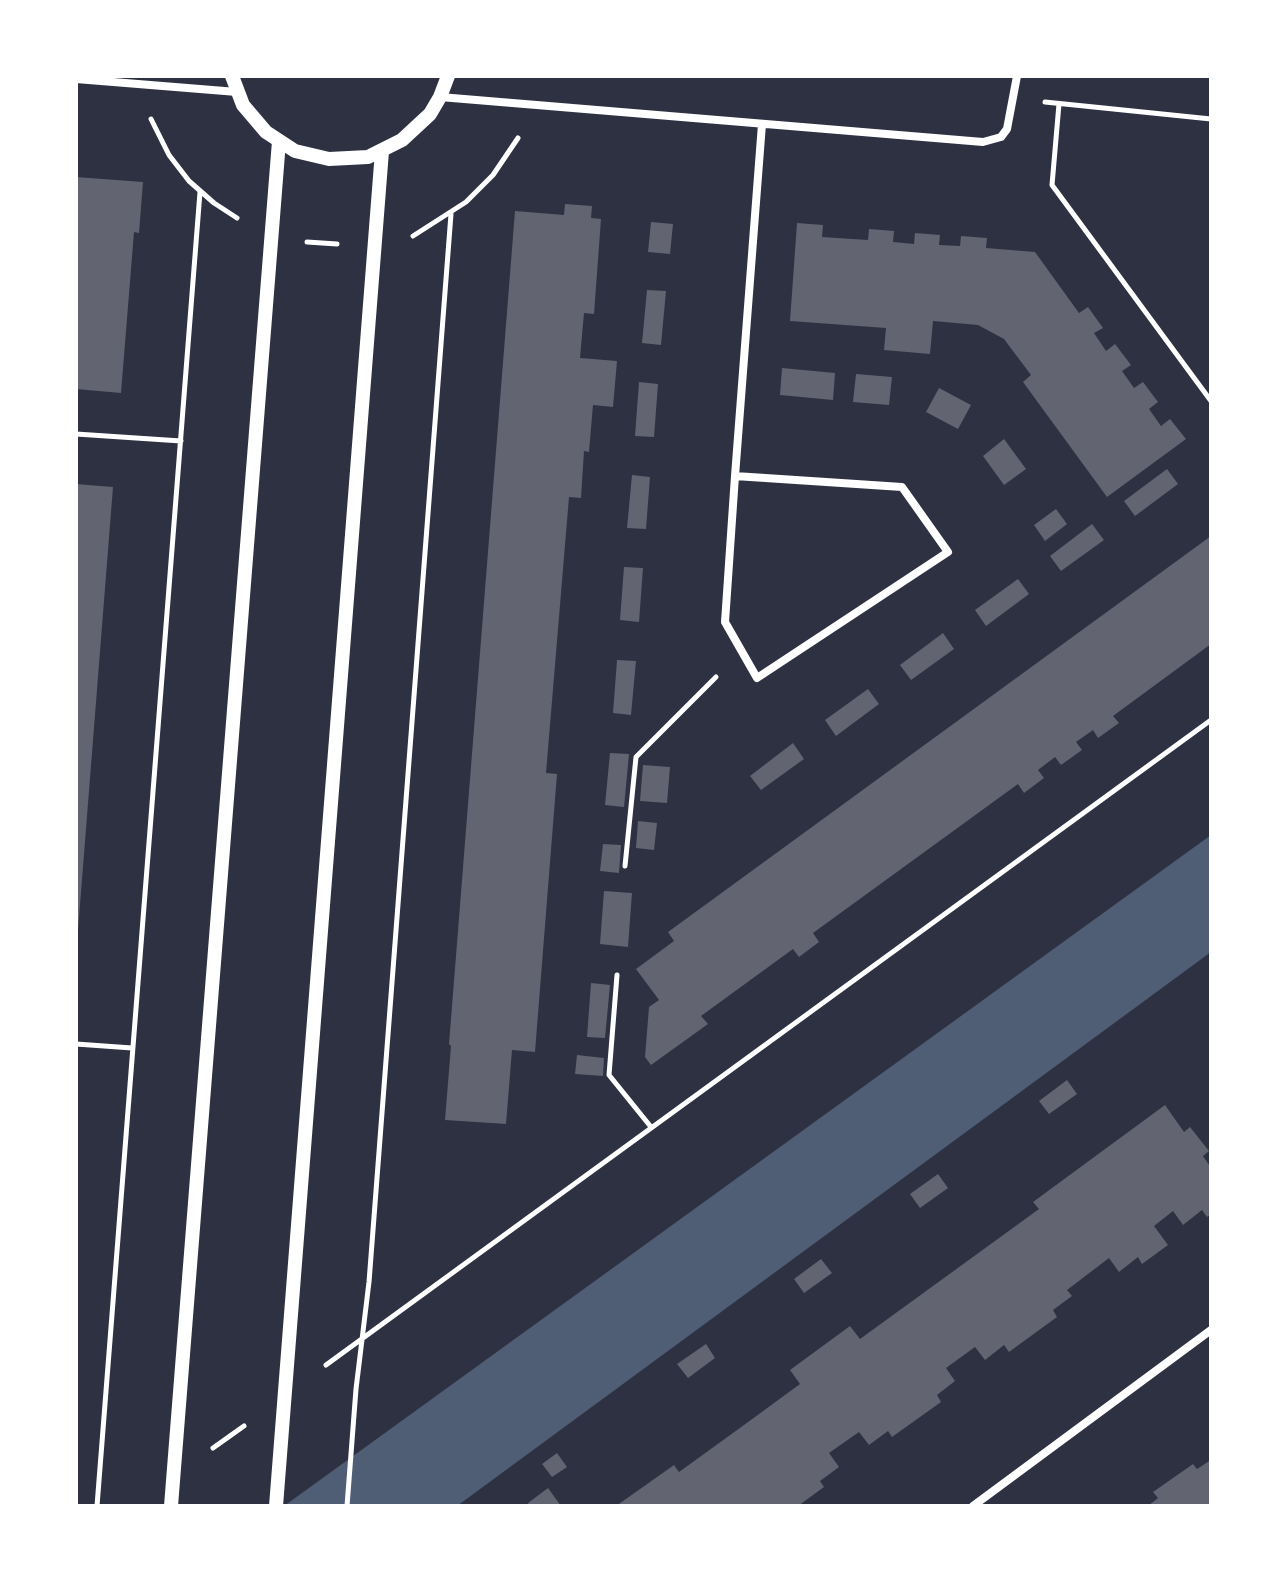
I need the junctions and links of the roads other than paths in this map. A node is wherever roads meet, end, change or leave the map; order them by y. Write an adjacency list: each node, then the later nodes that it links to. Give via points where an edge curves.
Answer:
1 (232, 76): 5 (street)
2 (448, 76): 6 (street)
3 (1017, 76): 7 (street, via 1007,129 1001,137 983,142)
4 (76, 79): 5 (street)
5 (237, 92): 8 (street, via 252,118)
6 (440, 97): 7 (street); 9 (street, via 418,127)
7 (762, 124): 10 (street)
8 (279, 141): 9 (street, via 329,159); 13 (street)
9 (382, 151): 12 (street)
10 (735, 476): 10 (street, via 725,622 757,678 948,552 902,487)
11 (1211, 1330): 14 (street)
12 (276, 1504)
13 (171, 1506)
14 (973, 1506)

